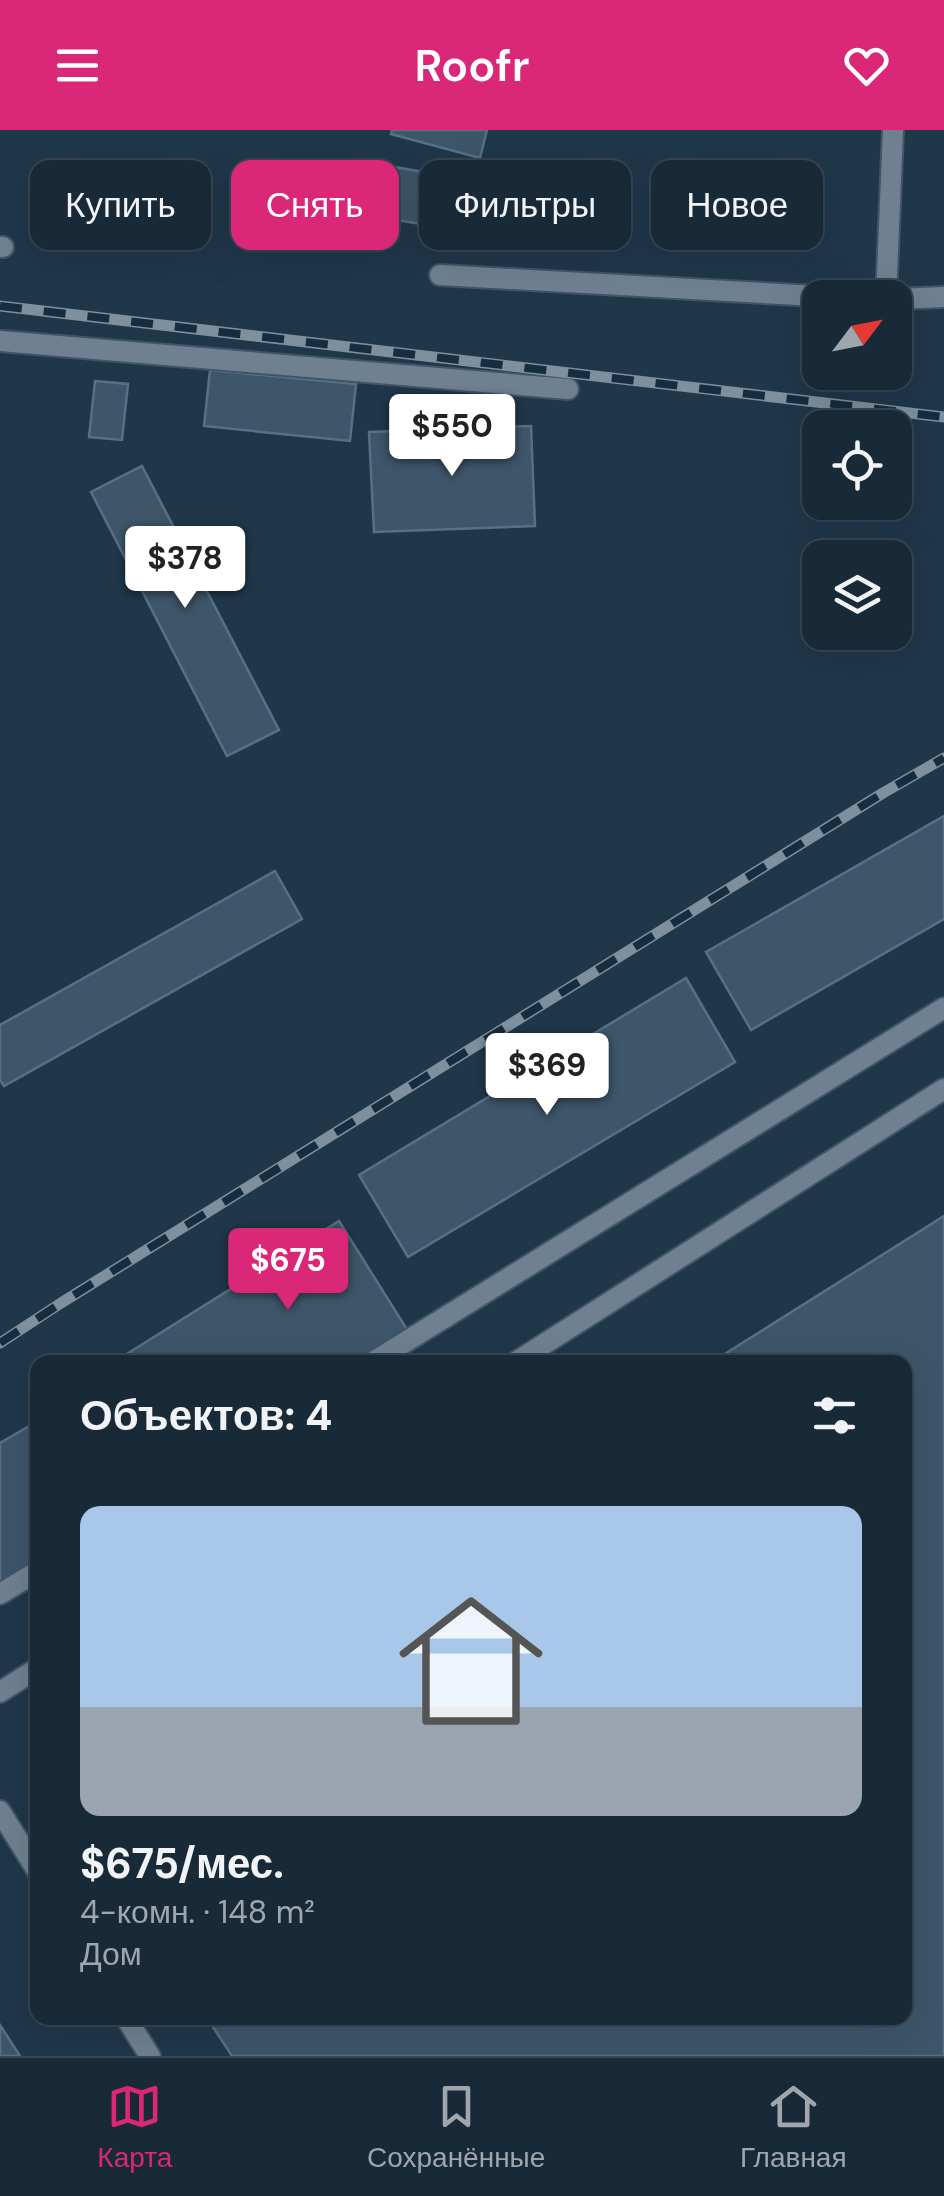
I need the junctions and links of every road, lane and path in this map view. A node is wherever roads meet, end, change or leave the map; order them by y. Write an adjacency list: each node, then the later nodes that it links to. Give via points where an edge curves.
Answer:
1 (894, 130): 3 (street)
2 (440, 275): 4 (street)
3 (887, 280)
4 (802, 295)
5 (944, 298): 6 (street)
6 (912, 299)
7 (0, 341): 8 (street)
8 (568, 389)
9 (944, 1008): 11 (street)
10 (944, 1089): 12 (street)
11 (384, 1355)
12 (527, 1355)
13 (30, 1576): 14 (street)
14 (0, 1594)
15 (30, 1673): 16 (street)
16 (0, 1692)
17 (0, 1811): 18 (street)
18 (30, 1859)
19 (130, 2025): 20 (street)
20 (150, 2056)

